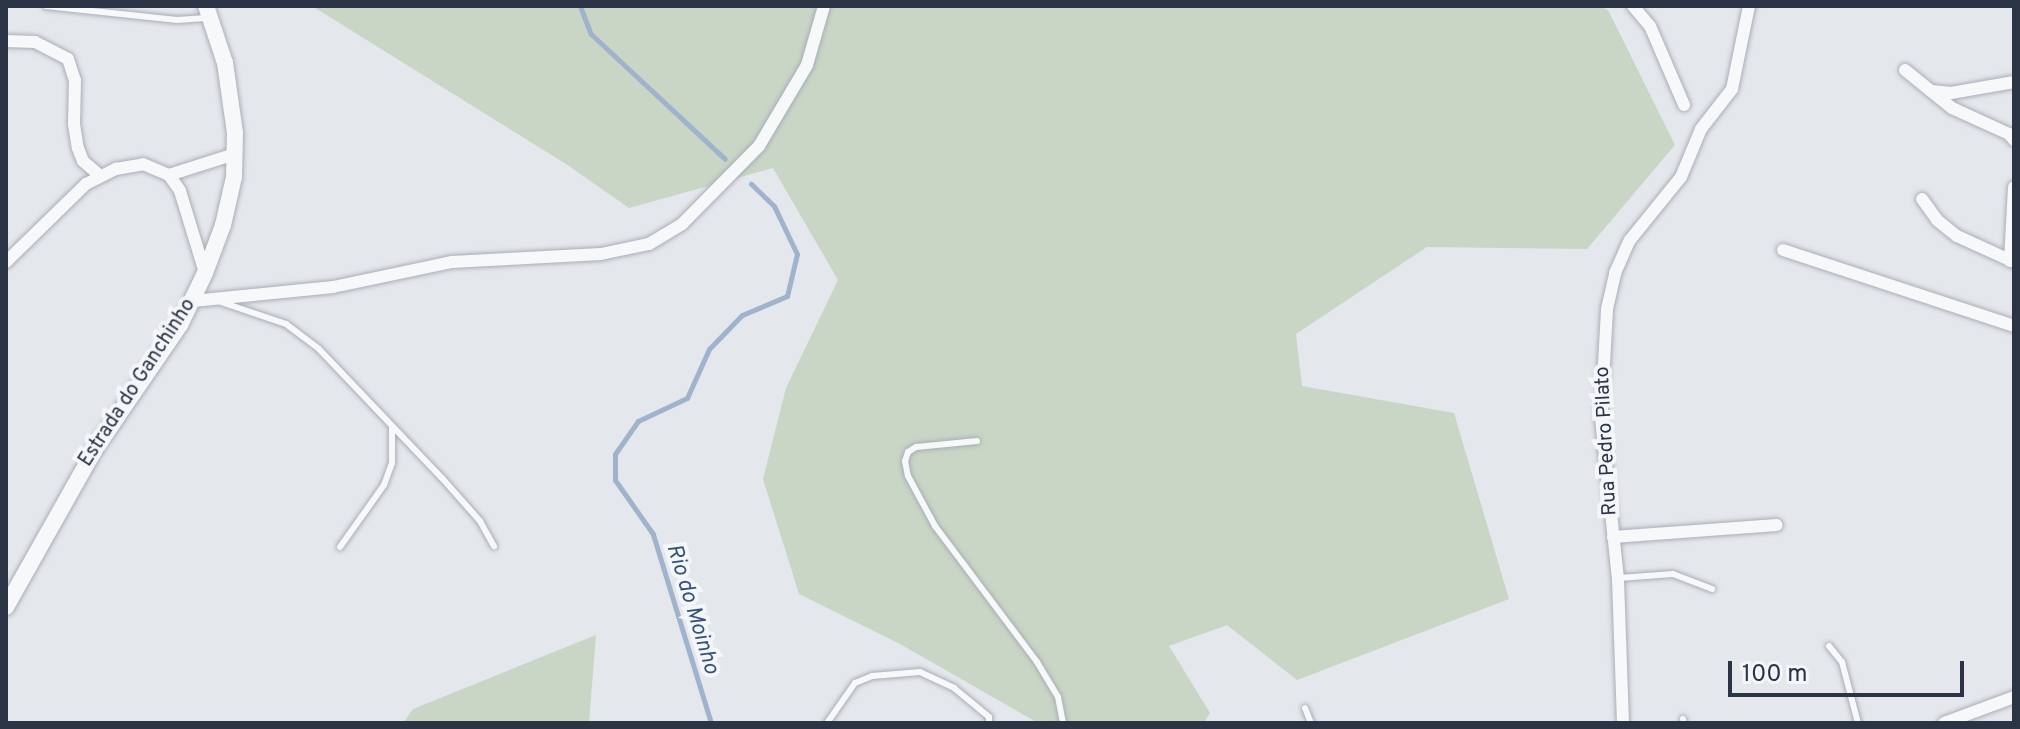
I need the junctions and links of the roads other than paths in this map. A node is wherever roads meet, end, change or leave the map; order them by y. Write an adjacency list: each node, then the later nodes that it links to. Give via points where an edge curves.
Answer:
1 (46, 6): 5 (lane, via 177,20)
2 (824, 6): 22 (street, via 807,65 771,130 682,224 649,244 601,254 452,262 333,287)
3 (1633, 6): 10 (street, via 1650,26)
4 (1749, 6): 27 (street, Rua Pedro Pilato, via 1732,89 1701,129 1681,177 1630,240 1611,290 1601,406)
5 (208, 12): 12 (street, Estrada do Ganchinho, via 229,83)
6 (6, 41): 14 (street, via 35,42 68,59 75,80 78,148 83,161)
7 (1905, 70): 9 (street)
8 (2014, 82): 9 (street, via 1951,93)
9 (1931, 91): 11 (street)
10 (1684, 105)
11 (2014, 140)
12 (235, 154): 13 (street); 20 (street, Estrada do Ganchinho, via 229,203)
13 (169, 175): 14 (street, via 143,164); 20 (street, via 188,212)
14 (100, 176): 18 (street, via 74,194)
15 (2014, 187): 19 (street)
16 (1922, 199): 19 (street, via 1957,236)
17 (1783, 250): 23 (street)
18 (6, 262)
19 (2012, 262)
20 (205, 273): 21 (street, Estrada do Ganchinho)
21 (193, 301): 22 (street); 32 (street, Estrada do Ganchinho, via 88,460)
22 (217, 301): 24 (lane, via 286,324 319,349)
23 (2014, 326)
24 (392, 427): 28 (lane, via 480,521); 29 (lane, via 392,463 384,485)
25 (977, 441): 38 (lane, via 916,447 905,461 908,476 935,526 1037,662 1058,697)
26 (1777, 525): 27 (street)
27 (1613, 537): 30 (street, Rua Pedro Pilato)
28 (494, 546)
29 (340, 547)
30 (1618, 579): 31 (lane, via 1673,574); 40 (street, Rua Pedro Pilato)
31 (1712, 589)
32 (6, 607)
33 (1829, 646): 41 (lane, via 1842,662)
34 (2014, 697): 42 (street)
35 (1305, 708): 39 (lane)
36 (827, 723): 37 (lane, via 855,683 872,676 920,672 954,688 989,717)
37 (989, 723)
38 (1063, 723)
39 (1311, 723)
40 (1623, 723)
41 (1858, 723)
42 (1944, 723)

